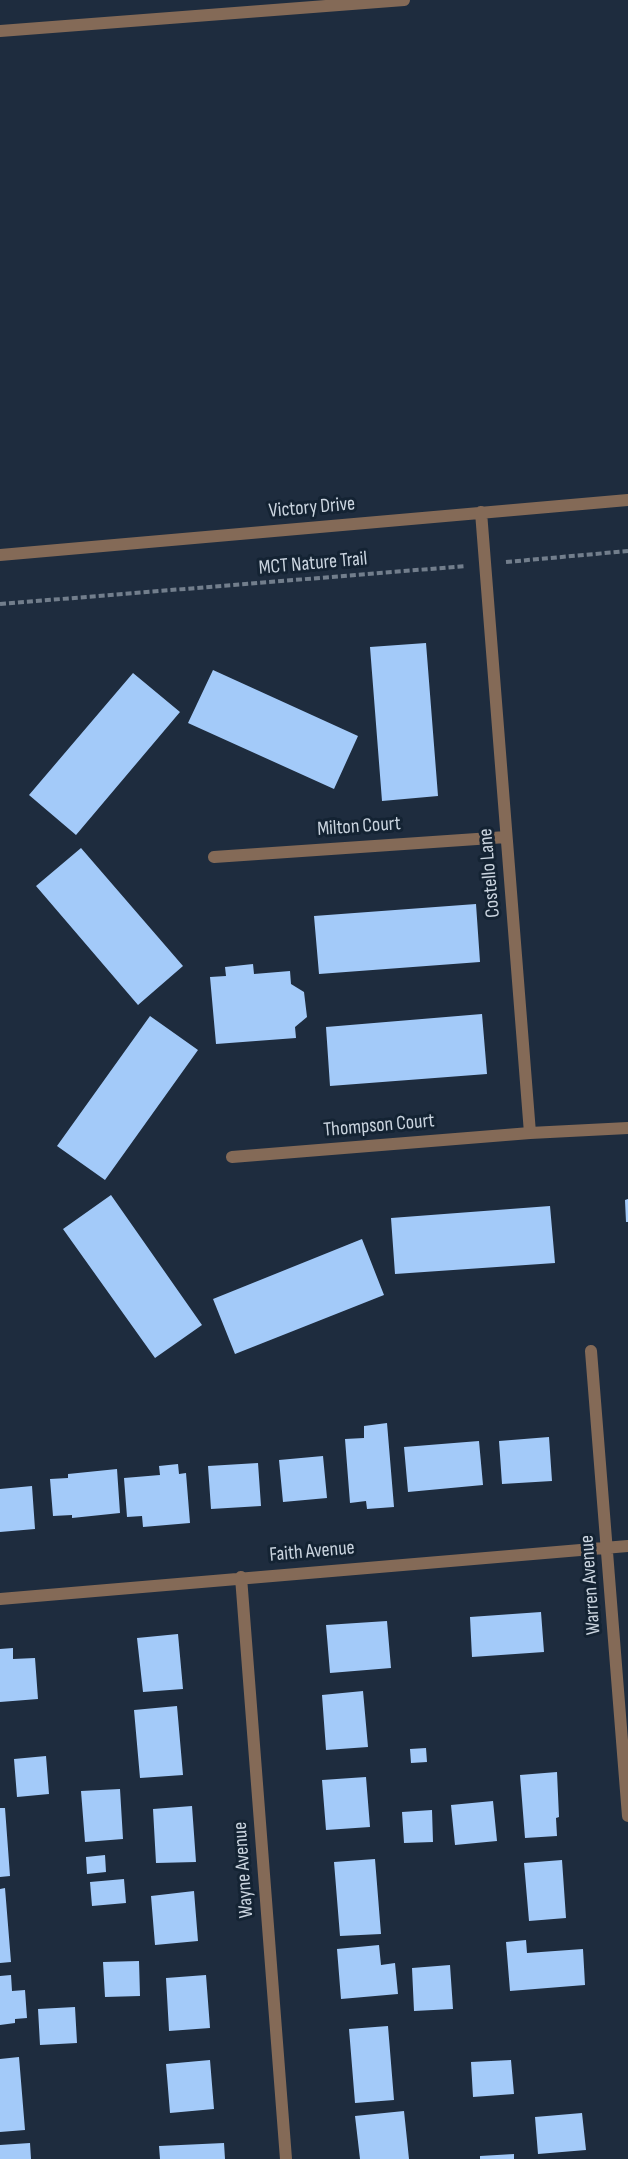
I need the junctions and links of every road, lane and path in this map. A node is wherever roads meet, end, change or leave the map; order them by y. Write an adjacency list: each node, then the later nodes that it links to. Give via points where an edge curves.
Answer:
1 (404, 0): 2 (street)
2 (0, 31)
3 (628, 500): 4 (street, Victory Drive)
4 (481, 512): 6 (street, Victory Drive); 7 (street, Costello Lane)
5 (628, 551): 7 (path, MCT Nature Trail)
6 (0, 555)
7 (485, 564): 8 (path, MCT Nature Trail); 9 (street, Costello Lane)
8 (0, 604)
9 (506, 837): 10 (street, Milton Court); 12 (street, Costello Lane)
10 (214, 857)
11 (628, 1128): 12 (street)
12 (530, 1133): 13 (street, Thompson Court)
13 (231, 1157)
14 (591, 1351): 16 (street, Warren Avenue)
15 (628, 1546): 16 (street, Faith Avenue)
16 (607, 1548): 17 (street, Faith Avenue); 19 (street, Warren Avenue)
17 (241, 1577): 18 (street, Faith Avenue); 20 (street, Wayne Avenue)
18 (0, 1599)
19 (628, 1816)
20 (286, 2159)

